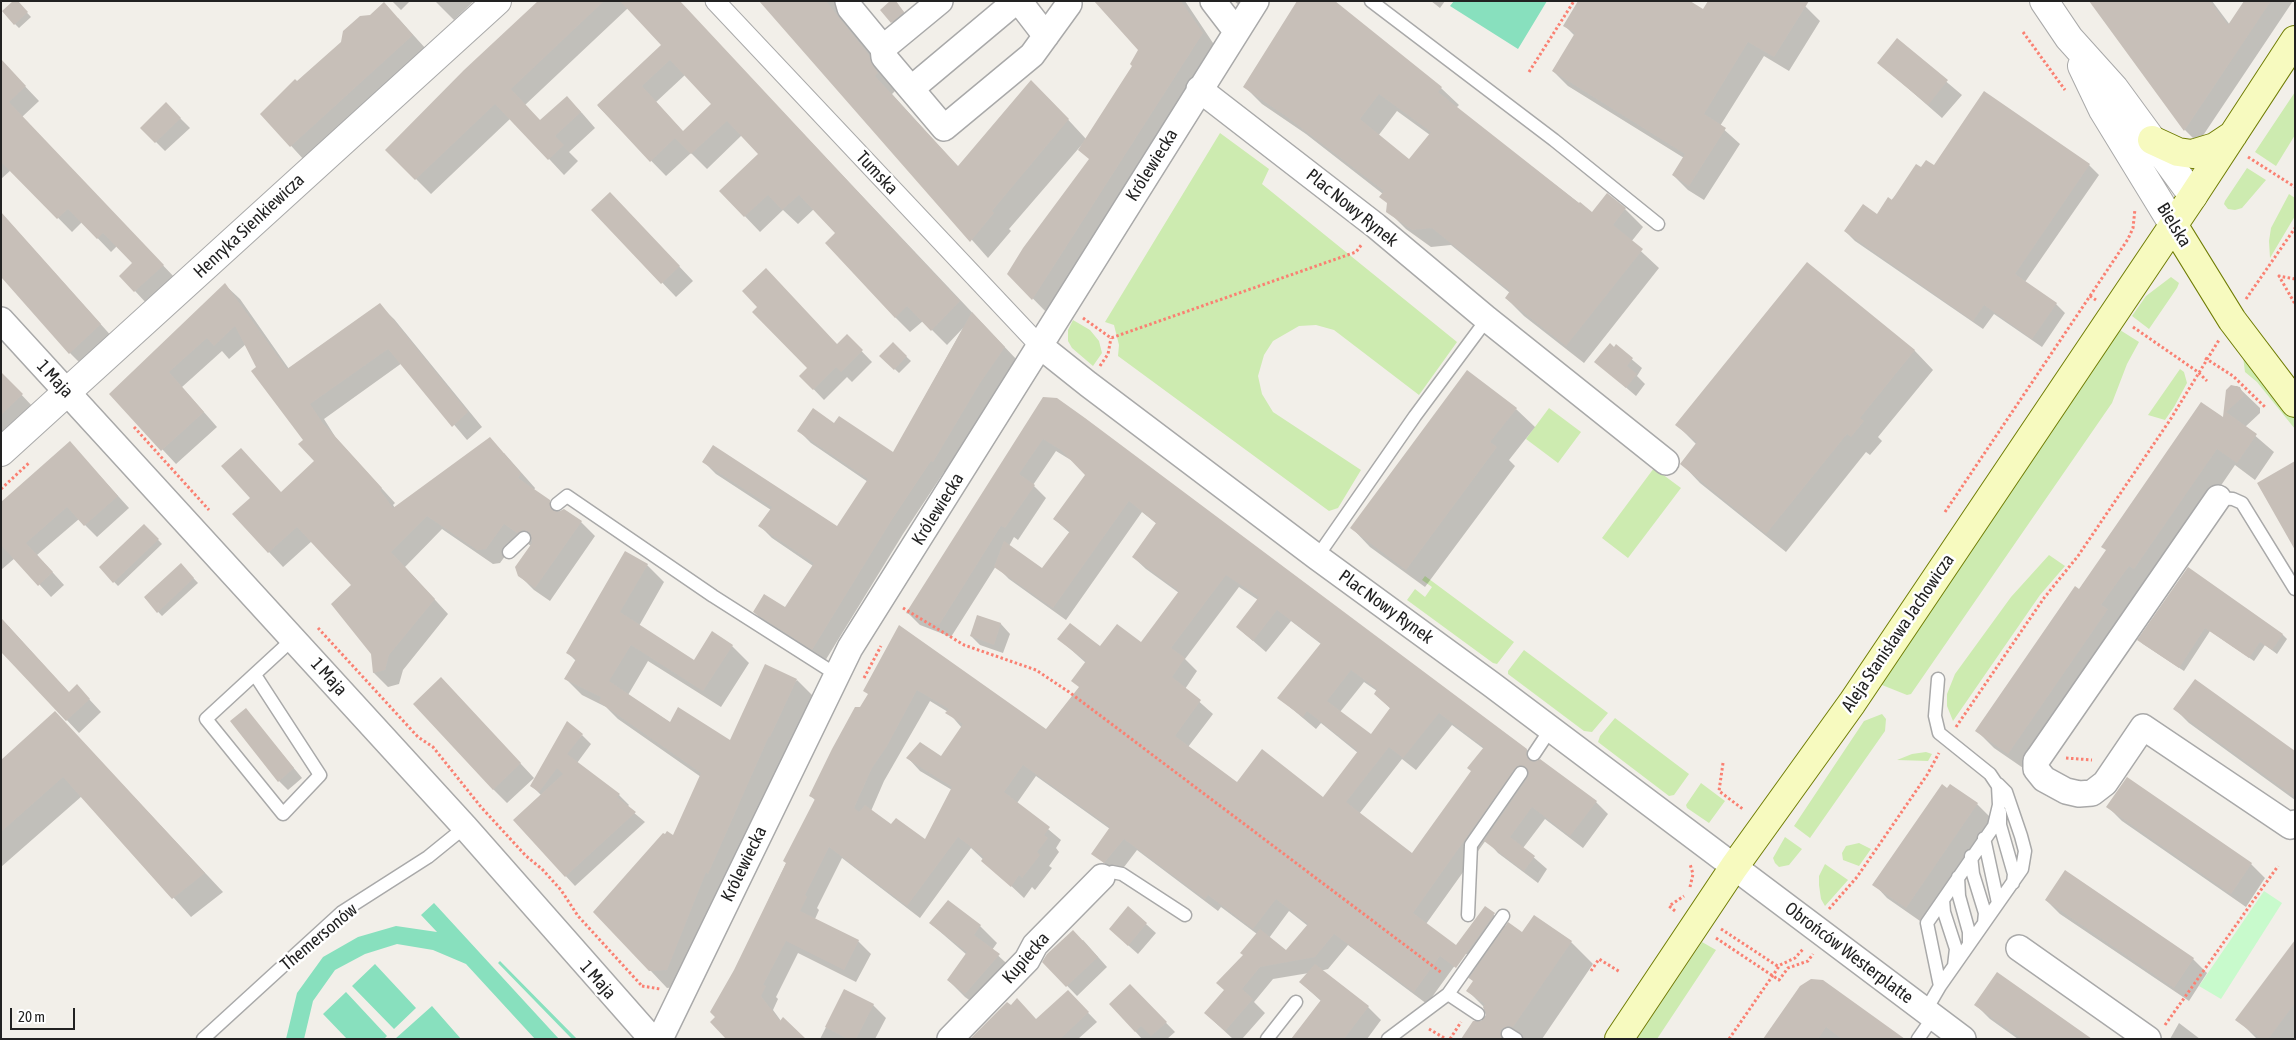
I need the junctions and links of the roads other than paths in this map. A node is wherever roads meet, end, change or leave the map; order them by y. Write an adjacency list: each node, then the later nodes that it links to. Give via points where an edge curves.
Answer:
1 (497, 1): 26 (street, Henryka Sienkiewicza)
2 (715, 1): 25 (street, Tumska)
3 (940, 1): 15 (street)
4 (1018, 1): 12 (street); 16 (street)
5 (1213, 1): 11 (street)
6 (1256, 1): 11 (street, Królewiecka)
7 (1371, 1): 21 (lane, via 1554,140)
8 (2044, 1): 13 (street, Bielska)
9 (1069, 2): 12 (street)
10 (853, 4): 15 (street)
11 (1236, 31): 17 (street, Królewiecka)
12 (1046, 36): 16 (street, via 1032,55 944,128)
13 (2069, 38): 19 (street, Bielska, via 2114,88); 22 (street, Bielska, via 2102,110)
14 (2295, 40): 18 (main road, Aleja Stanisława Jachowicza)
15 (883, 48): 16 (street, via 884,57)
16 (911, 89)
17 (1199, 89): 23 (street, Plac Nowy Rynek, via 1376,226); 25 (street, Królewiecka)
18 (2234, 134): 19 (main road, via 2215,147 2192,154 2178,152); 20 (main road, Aleja Stanisława Jachowicza)
19 (2152, 140): 20 (street, Bielska)
20 (2194, 196): 22 (main road, Aleja Stanisława Jachowicza)
21 (1658, 224)
22 (2174, 226): 27 (main road, Bielska, via 2232,320); 49 (main road, Aleja Stanisława Jachowicza, via 1852,703)
23 (1488, 319): 29 (street, Plac Nowy Rynek); 34 (lane, via 1415,416)
24 (1, 320): 26 (street, 1 Maja)
25 (1039, 345): 34 (street, Plac Nowy Rynek); 38 (street, Królewiecka, via 859,634)
26 (67, 392): 28 (street, Henryka Sienkiewicza); 36 (street, 1 Maja)
27 (2295, 402)
28 (1, 452)
29 (1666, 462)
30 (2218, 498): 35 (lane, via 2242,503); 45 (street, via 2036,761 2036,769 2044,779 2066,791 2092,793 2106,783 2144,727 2290,826)
31 (557, 504): 38 (lane, via 566,496)
32 (524, 538): 33 (lane)
33 (509, 552)
34 (1317, 557): 40 (street, Plac Nowy Rynek)
35 (2295, 589)
36 (294, 638): 37 (lane); 46 (street, 1 Maja)
37 (255, 675): 37 (lane, via 206,719 283,814 320,774)
38 (837, 675): 70 (street, Królewiecka)
39 (1938, 679): 43 (lane, via 1935,716 1939,733)
40 (1550, 730): 41 (lane); 49 (street, Plac Nowy Rynek)
41 (1534, 754)
42 (1521, 773): 56 (lane, via 1471,845)
43 (1992, 778): 44 (lane, via 1998,786); 52 (lane, via 2006,792 2025,851 2022,869)
44 (1999, 805): 47 (lane, via 1994,826); 52 (lane, via 2000,825 2010,856)
45 (2295, 823)
46 (465, 827): 68 (lane, Themersonów, via 428,857 342,912); 69 (street, 1 Maja)
47 (1984, 838): 48 (lane); 54 (lane)
48 (1971, 856): 51 (lane); 58 (lane, via 1985,914)
49 (1734, 867): 66 (street, Obrońców Westerplatte); 74 (main road, Aleja Stanisława Jachowicza, via 1693,912)
50 (1102, 877): 55 (lane, via 1112,872 1122,874); 71 (street, Kupiecka, via 1034,944 1027,960)
51 (1958, 877): 53 (lane); 59 (lane, via 1959,896 1970,932)
52 (2013, 883): 54 (lane)
53 (1943, 900): 61 (lane, via 1956,949); 62 (lane, via 1927,923)
54 (1998, 903): 58 (lane)
55 (1185, 915)
56 (1468, 915)
57 (1503, 916): 63 (lane)
58 (1984, 923): 59 (lane)
59 (1969, 944): 61 (lane)
60 (2019, 948): 67 (street)
61 (1954, 966): 62 (lane)
62 (1940, 986): 66 (lane)
63 (1448, 994): 65 (lane); 73 (lane)
64 (1296, 1002): 72 (lane)
65 (1478, 1014)
66 (1942, 1026): 75 (lane)
67 (2154, 1035)
68 (204, 1039)
69 (652, 1039)
70 (660, 1039)
71 (950, 1039)
72 (1267, 1039)
73 (1388, 1039)
74 (1619, 1039)
75 (1918, 1039)

